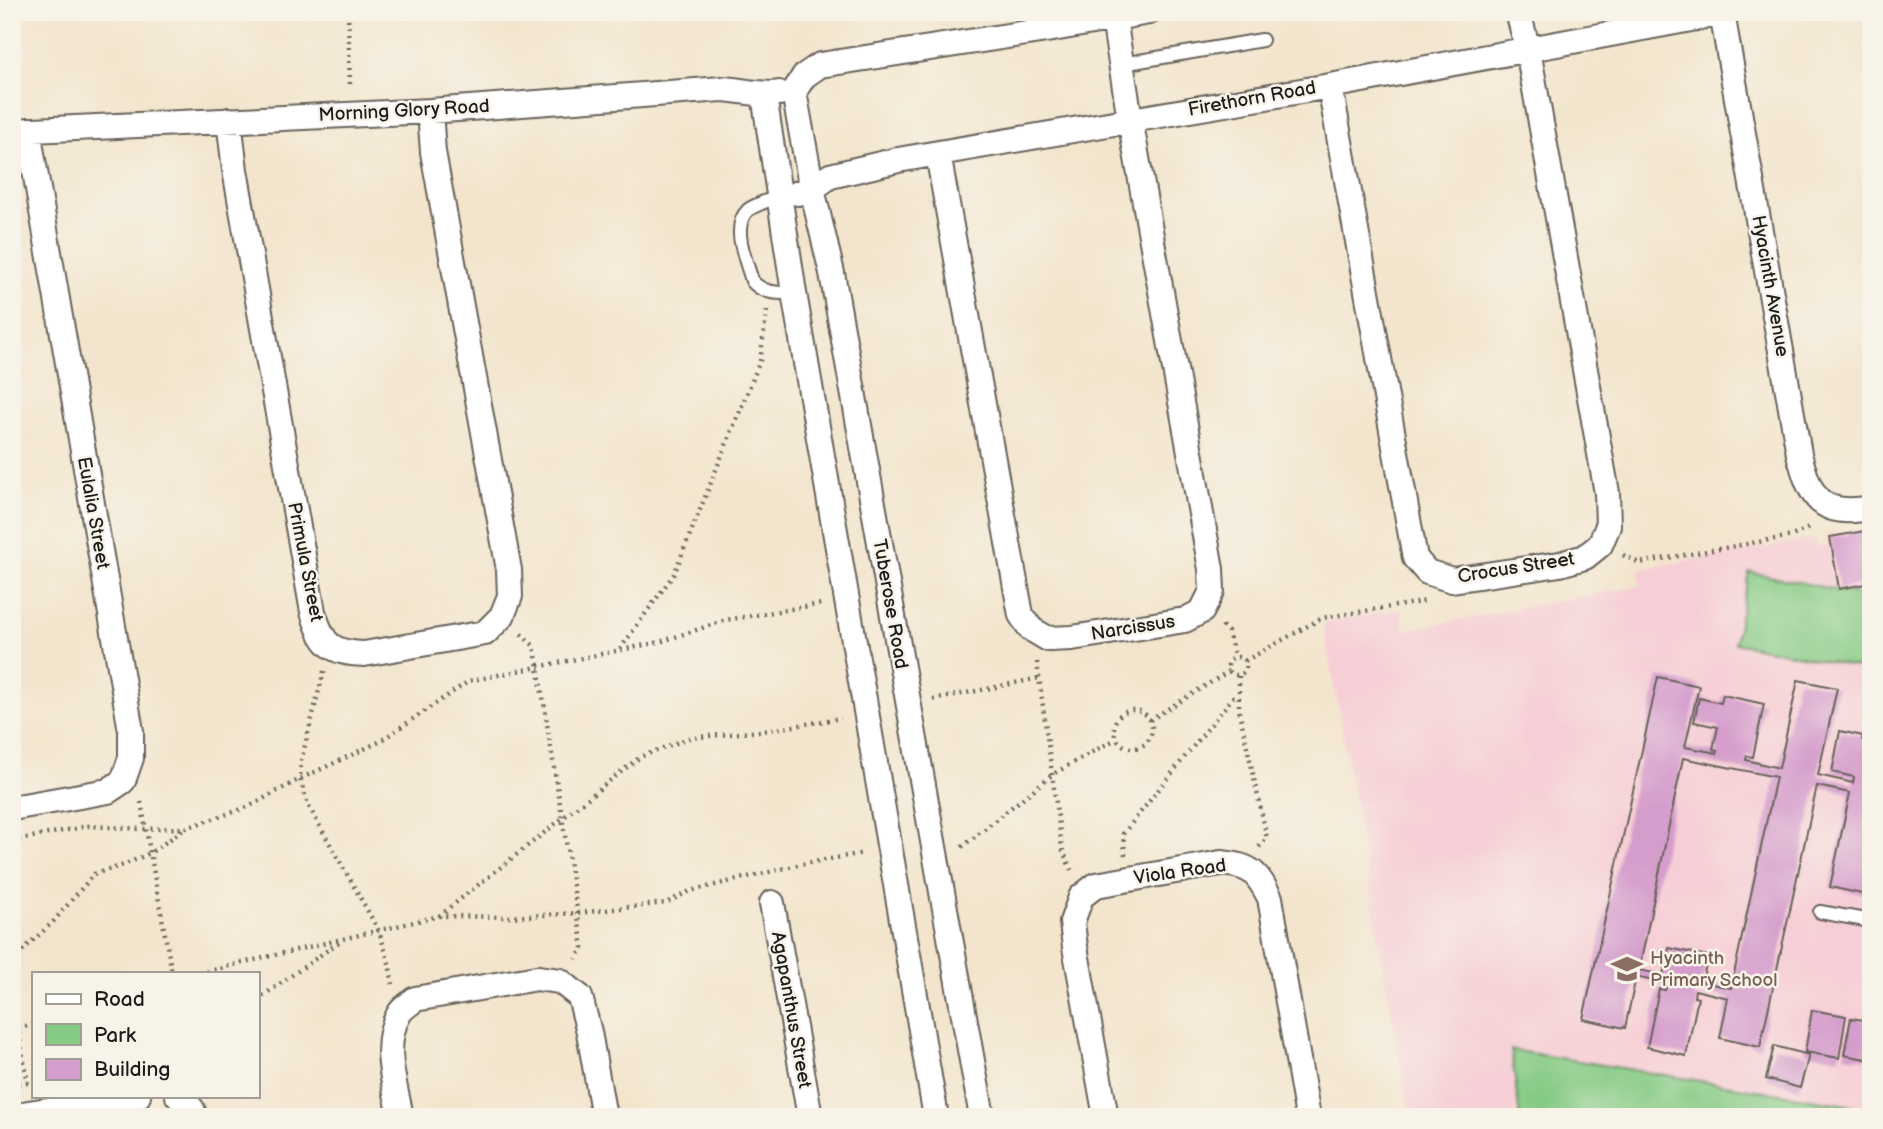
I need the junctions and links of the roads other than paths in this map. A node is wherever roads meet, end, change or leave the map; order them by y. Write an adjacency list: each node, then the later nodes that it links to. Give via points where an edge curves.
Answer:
1 (1149, 12): 4 (street)
2 (1518, 12): 6 (street, Crocus Street)
3 (1726, 13): 6 (street, Firethorn Road); 19 (street, Hyacinth Avenue, via 1807,484 1820,503 1839,511)
4 (1114, 19): 7 (street, Narcissus); 9 (street, via 820,65 804,76)
5 (1262, 40): 7 (lane)
6 (1528, 50): 8 (street, Firethorn Road); 8 (street, Crocus Street, via 1607,493 1608,526 1600,545 1585,557 1560,564 1452,580 1427,572 1415,558)
7 (1122, 64): 12 (street, Narcissus)
8 (1330, 86): 12 (street, Firethorn Road)
9 (794, 92): 10 (street, Morning Glory Road); 16 (street, Tuberose Road)
10 (764, 95): 11 (street, Morning Glory Road, via 722,89); 17 (street)
11 (430, 111): 13 (street, Morning Glory Road); 13 (street, Primula Street, via 433,152 509,569 510,596 502,616 485,633 364,654 330,646 313,612)
12 (1130, 119): 15 (street, Firethorn Road); 15 (street, Narcissus, via 1211,569 1212,591 1202,611 1185,620 1048,639 1031,629 1021,615)
13 (229, 120): 14 (street, Morning Glory Road)
14 (20, 131): 20 (street, Eulalia Street, via 131,731 131,758 123,781 108,791)
15 (938, 154): 16 (street, Firethorn Road, via 842,172)
16 (812, 189): 17 (street, Firethorn Road); 32 (street, Tuberose Road, via 832,273)
17 (780, 196): 18 (street); 18 (lane, via 749,209 741,220 740,234 752,281)
18 (782, 293): 31 (street, via 846,600)
19 (1871, 508)
20 (12, 808)
21 (772, 903): 30 (street, Agapanthus Street)
22 (1820, 912): 23 (lane)
23 (1871, 921)
24 (125, 1098): 26 (street)
25 (180, 1098): 27 (street)
26 (23, 1117)
27 (195, 1117)
28 (401, 1117): 29 (street, via 391,1065 391,1036 400,1012 415,999 537,978 560,981 580,997)
29 (604, 1117)
30 (810, 1117)
31 (936, 1117)
32 (982, 1117)
33 (1106, 1117): 34 (street, Viola Road, via 1072,922 1081,897 1096,885 1221,863 1242,865 1259,877 1270,898)
34 (1308, 1117)

